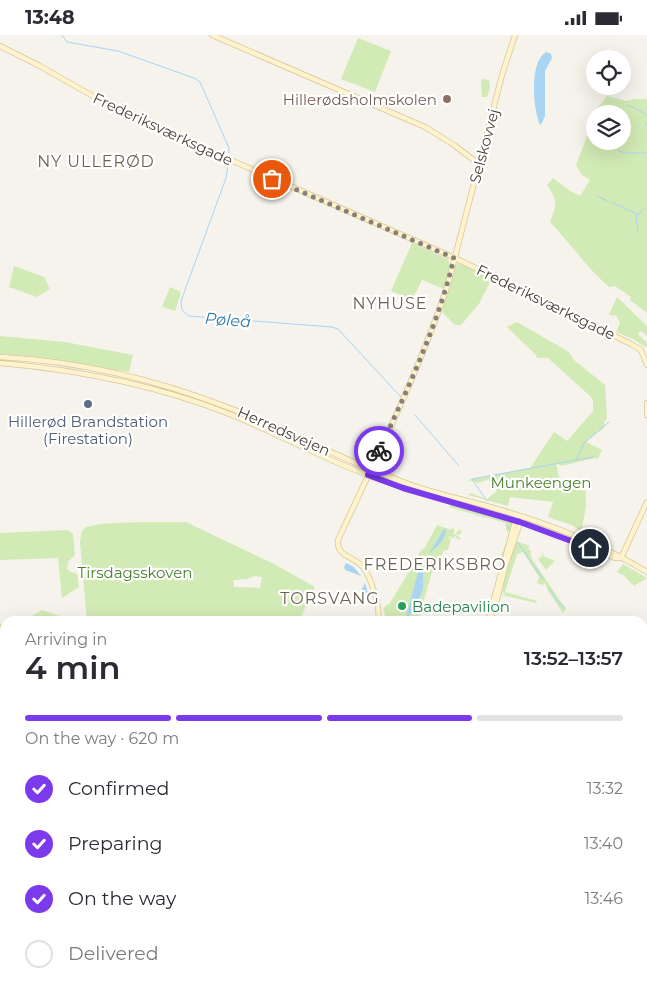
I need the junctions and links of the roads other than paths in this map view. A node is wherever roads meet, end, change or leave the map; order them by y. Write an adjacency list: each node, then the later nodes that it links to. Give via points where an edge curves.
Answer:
1 (212, 35): 4 (street, via 425,127)
2 (515, 35): 4 (street, Selskovvej)
3 (0, 46): 5 (street, Frederiksværksgade, via 121,112)
4 (479, 164): 5 (street, Selskovvej)
5 (454, 258): 8 (street, Frederiksværksgade, via 631,343 641,350); 11 (street, Selskovvej, via 427,344)
6 (0, 357): 11 (street, Herredsvejen, via 98,369 174,388 241,412)
7 (0, 363): 12 (street, Herredsvejen, via 86,373 179,396 233,415)
8 (647, 365)
9 (647, 403): 10 (street)
10 (647, 415)
11 (370, 470): 12 (street, Selskovvej); 14 (street, Herredsvejen)
12 (368, 475): 15 (street, Herredsvejen); 18 (street, Selskovvej, via 337,542 340,552 366,570)
13 (647, 502): 16 (street)
14 (520, 515): 15 (street); 16 (street, Herredsvejen)
15 (518, 521): 16 (street, Herredsvejen); 19 (street)
16 (621, 558): 17 (street)
17 (647, 572)
18 (378, 616)
19 (490, 616)

